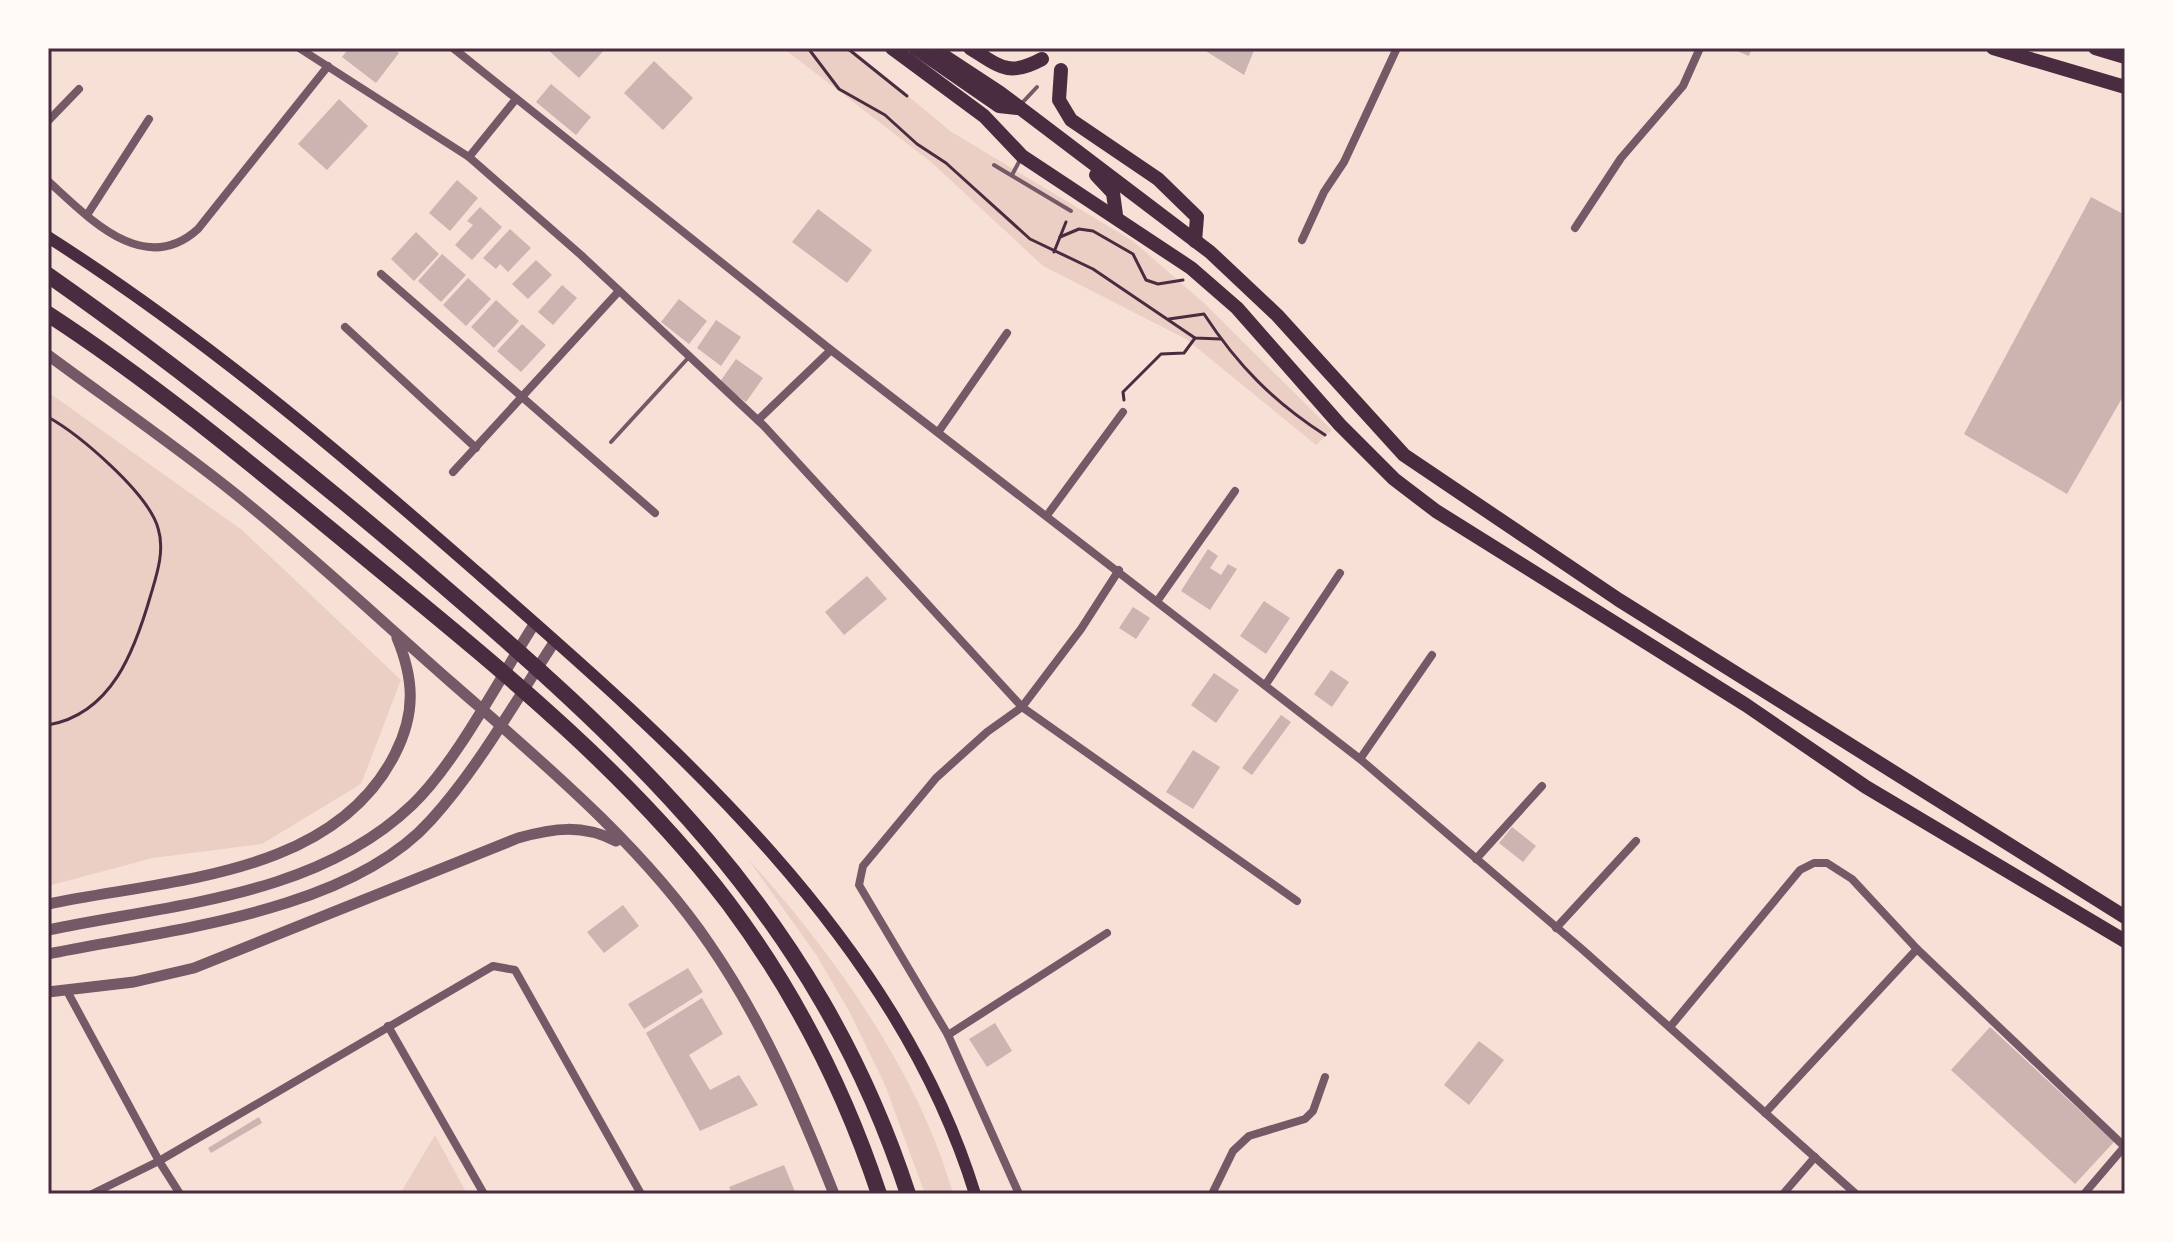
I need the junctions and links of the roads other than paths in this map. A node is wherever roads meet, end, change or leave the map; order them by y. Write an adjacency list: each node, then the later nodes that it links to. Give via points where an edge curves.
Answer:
1 (299, 48): 13 (street)
2 (453, 48): 18 (street)
3 (892, 48): 22 (main road, via 984,116)
4 (915, 48): 19 (main road, via 999,106)
5 (932, 48): 19 (main road)
6 (970, 48): 12 (main road, via 1013,70)
7 (1397, 48): 32 (street)
8 (1700, 48): 30 (street, via 1683,86 1621,158)
9 (1993, 48): 16 (main road)
10 (2095, 48): 11 (main road)
11 (2125, 57)
12 (1042, 59)
13 (328, 66): 23 (street); 28 (street, via 198,229 173,246 147,248 115,235)
14 (1061, 70): 33 (main road, via 1059,100 1071,120 1185,202 1197,217)
15 (1037, 87): 19 (lane)
16 (2125, 87)
17 (79, 89): 21 (street)
18 (516, 99): 23 (street); 40 (street)
19 (1018, 108): 29 (main road, via 1037,135 1113,193); 33 (main road)
20 (149, 119): 28 (street)
21 (48, 121)
22 (1022, 156): 25 (lane); 29 (main road)
23 (469, 157): 36 (street)
24 (994, 165): 25 (lane)
25 (1011, 175): 27 (lane)
26 (48, 181): 28 (street)
27 (1071, 211)
28 (87, 215)
29 (1116, 215): 73 (main road, via 1237,308 1340,425 1394,479 1436,511 1746,705 1866,787)
30 (1575, 228)
31 (48, 237): 56 (main road, via 126,287 274,398)
32 (1302, 240)
33 (1195, 241): 69 (main road, via 1277,315 1404,455 1632,608)
34 (381, 274): 43 (street)
35 (48, 275): 92 (highway, via 311,473 527,659 691,820 752,891 820,994 860,1072)
36 (619, 291): 42 (street); 43 (street)
37 (48, 314): 91 (highway, via 190,416 444,623 571,736 674,840 729,905 797,1008)
38 (345, 327): 48 (street)
39 (1007, 333): 46 (street)
40 (831, 350): 45 (street); 46 (street)
41 (48, 355): 57 (street, via 231,491)
42 (689, 357): 45 (street); 47 (lane)
43 (523, 397): 48 (street); 51 (street)
44 (1123, 412): 52 (street)
45 (758, 420): 61 (street)
46 (939, 431): 52 (street)
47 (611, 442)
48 (476, 448): 49 (street)
49 (453, 472)
50 (1235, 491): 55 (street)
51 (655, 513)
52 (1048, 514): 53 (street)
53 (1119, 570): 55 (street); 61 (street)
54 (1340, 573): 60 (street)
55 (1158, 600): 60 (street)
56 (535, 623): 58 (main road); 71 (street, via 439,773 377,835 308,872 265,886)
57 (395, 633): 65 (street); 68 (street, via 410,676 407,725 376,786 344,819 298,847 242,866)
58 (555, 641): 75 (street, via 430,821 375,866 280,905); 93 (main road, via 785,867 845,941 897,1021 951,1125)
59 (1432, 655): 62 (street)
60 (1266, 684): 62 (street)
61 (1022, 707): 67 (street); 80 (street, via 936,778 863,866 859,885)
62 (1360, 759): 66 (street)
63 (1542, 786): 66 (street)
64 (1636, 841): 70 (street)
65 (626, 845): 76 (street, via 585,829 545,830 194,968); 90 (street, via 675,900 737,988 769,1045)
66 (1476, 859): 70 (street)
67 (1297, 901)
68 (48, 904)
69 (2125, 917)
70 (1556, 928): 79 (street)
71 (48, 930)
72 (1107, 933): 80 (street)
73 (2125, 941)
74 (1917, 949): 79 (street, via 1852,879 1827,863 1814,863 1800,870); 82 (street); 83 (street)
75 (50, 954)
76 (67, 991): 77 (street); 85 (street)
77 (48, 992)
78 (388, 1026): 85 (street); 88 (street); 89 (street, via 493,966 515,970)
79 (1670, 1027): 82 (street)
80 (948, 1035): 94 (street)
81 (1325, 1077): 95 (street, via 1313,1111 1305,1119 1249,1136 1233,1151)
82 (1765, 1113): 84 (street)
83 (2125, 1146): 98 (street)
84 (1815, 1157): 96 (street); 97 (street)
85 (159, 1161): 86 (street); 87 (street)
86 (92, 1194)
87 (180, 1194)
88 (484, 1194)
89 (641, 1194)
90 (834, 1194)
91 (879, 1194)
92 (908, 1194)
93 (975, 1194)
94 (1019, 1194)
95 (1212, 1194)
96 (1783, 1194)
97 (1856, 1194)
98 (2084, 1194)

